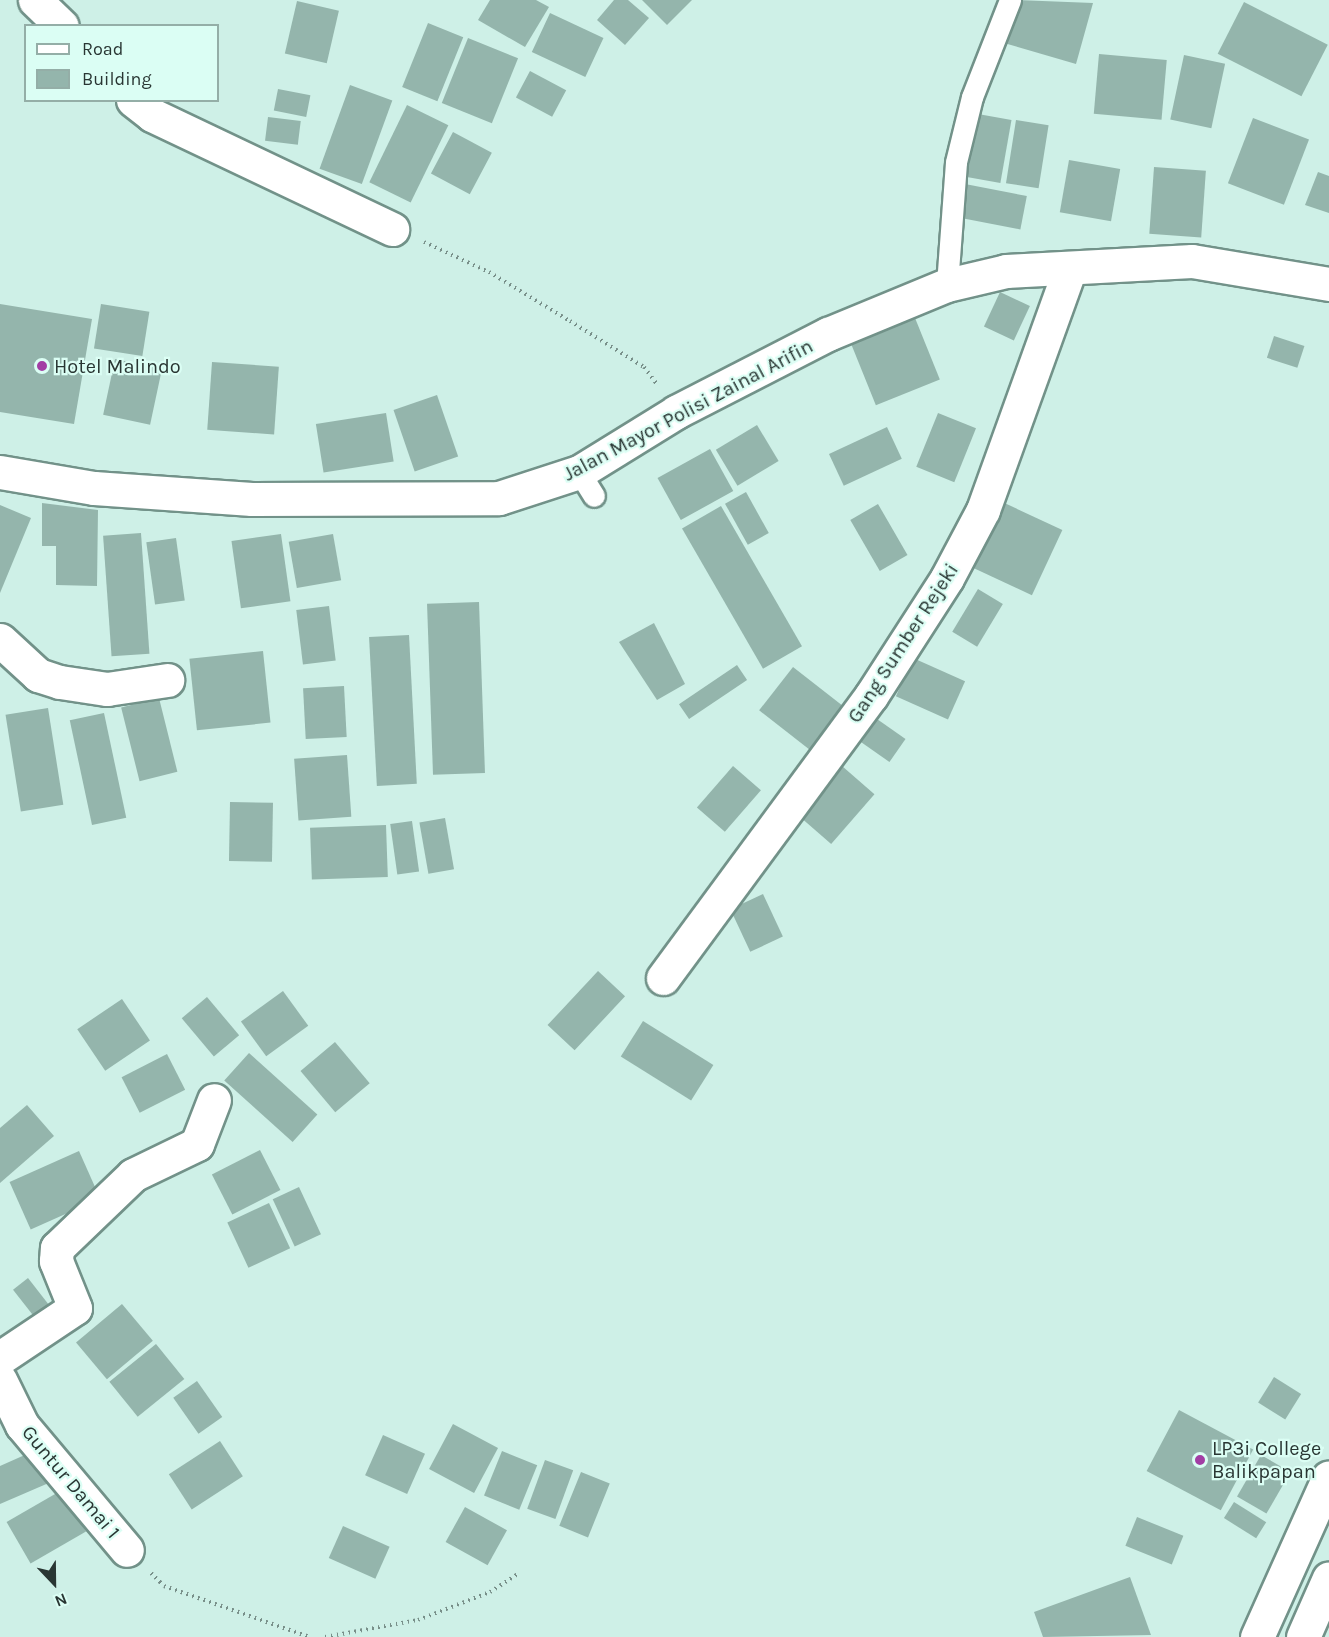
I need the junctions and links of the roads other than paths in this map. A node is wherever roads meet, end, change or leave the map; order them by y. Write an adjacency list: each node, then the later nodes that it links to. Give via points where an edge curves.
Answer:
1 (35, 0): 3 (street)
2 (1010, 0): 8 (lane, via 972,97 956,162)
3 (60, 24)
4 (136, 102): 5 (street, via 152,115)
5 (392, 228)
6 (1070, 269): 7 (street, Jalan Mayor Polisi Zainal Arifin, via 1192,261); 8 (street, Jalan Mayor Polisi Zainal Arifin, via 1006,271); 12 (street, Gang Sumber Rejeki, via 983,510 948,578 871,696)
7 (1329, 284)
8 (947, 285): 9 (street, Jalan Mayor Polisi Zainal Arifin, via 828,334 676,412 586,484 498,498 334,501 94,488)
9 (0, 472)
10 (0, 640): 11 (street, via 38,675 71,685 107,689)
11 (167, 680)
12 (663, 978)
13 (214, 1100): 14 (street, via 197,1144 133,1175 57,1248 56,1261 75,1308 65,1320)
14 (0, 1358)
15 (0, 1380): 16 (street, Guntur Damai 1)
16 (11, 1432): 18 (street, Guntur Damai 1)
17 (1329, 1477): 20 (street)
18 (128, 1550)
19 (1329, 1578): 21 (street)
20 (1257, 1637)
21 (1303, 1637)

